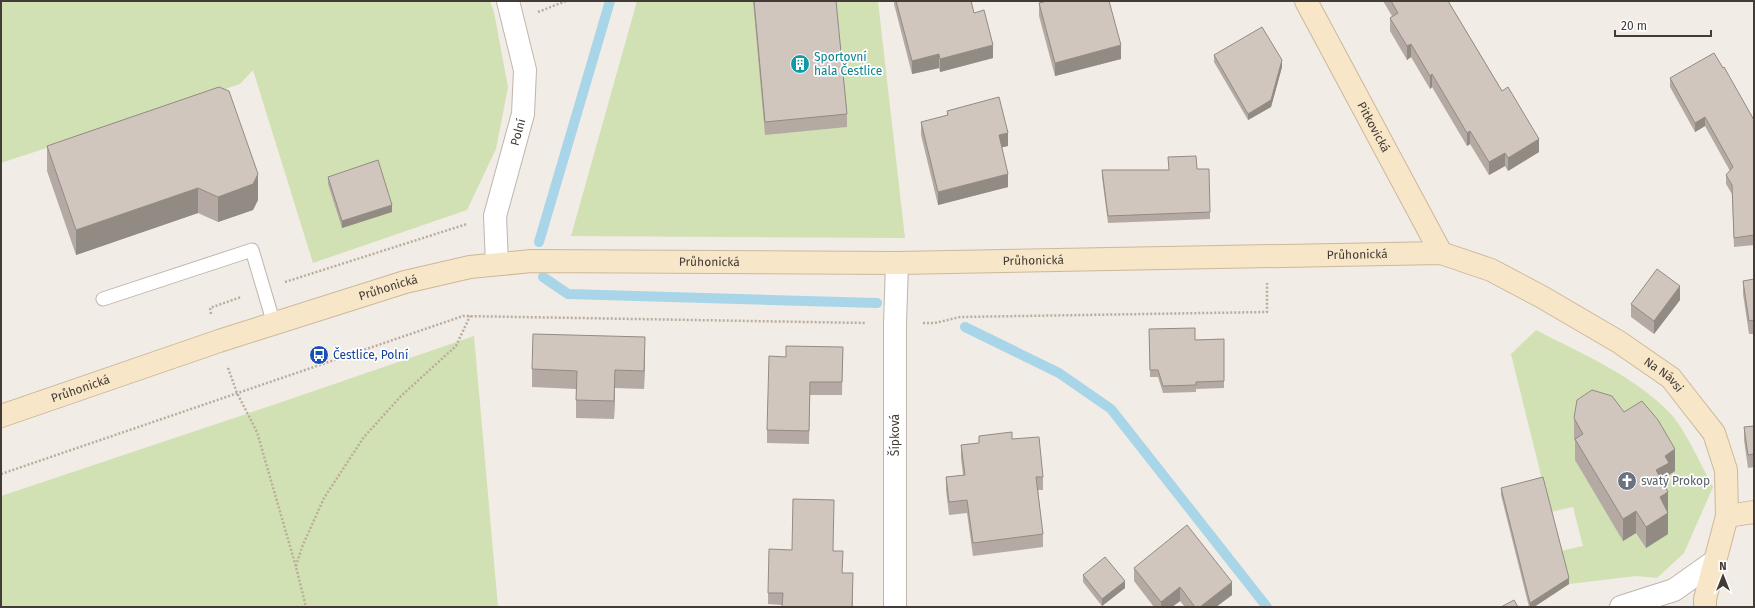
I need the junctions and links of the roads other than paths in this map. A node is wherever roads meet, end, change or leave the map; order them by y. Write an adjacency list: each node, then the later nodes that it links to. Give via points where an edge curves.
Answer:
1 (508, 1): 5 (street, Polní, via 525,70 523,114 495,216)
2 (1306, 1): 3 (street, Pitkovická)
3 (1441, 252): 4 (street, Průhonická); 10 (street, Na Návsi, via 1491,270 1542,297 1619,342 1671,378 1714,433 1726,470)
4 (897, 263): 5 (street, Průhonická, via 532,260); 12 (street, Šípková)
5 (497, 264): 7 (street, Průhonická, via 445,272 405,282)
6 (103, 299): 7 (lane, via 252,250)
7 (274, 324): 8 (street, Průhonická)
8 (1, 416)
9 (1754, 512): 10 (street)
10 (1727, 516): 11 (street, Na Návsi)
11 (1715, 562): 13 (street, via 1674,590); 14 (street, Na Návsi)
12 (895, 607)
13 (1621, 607)
14 (1705, 607)

